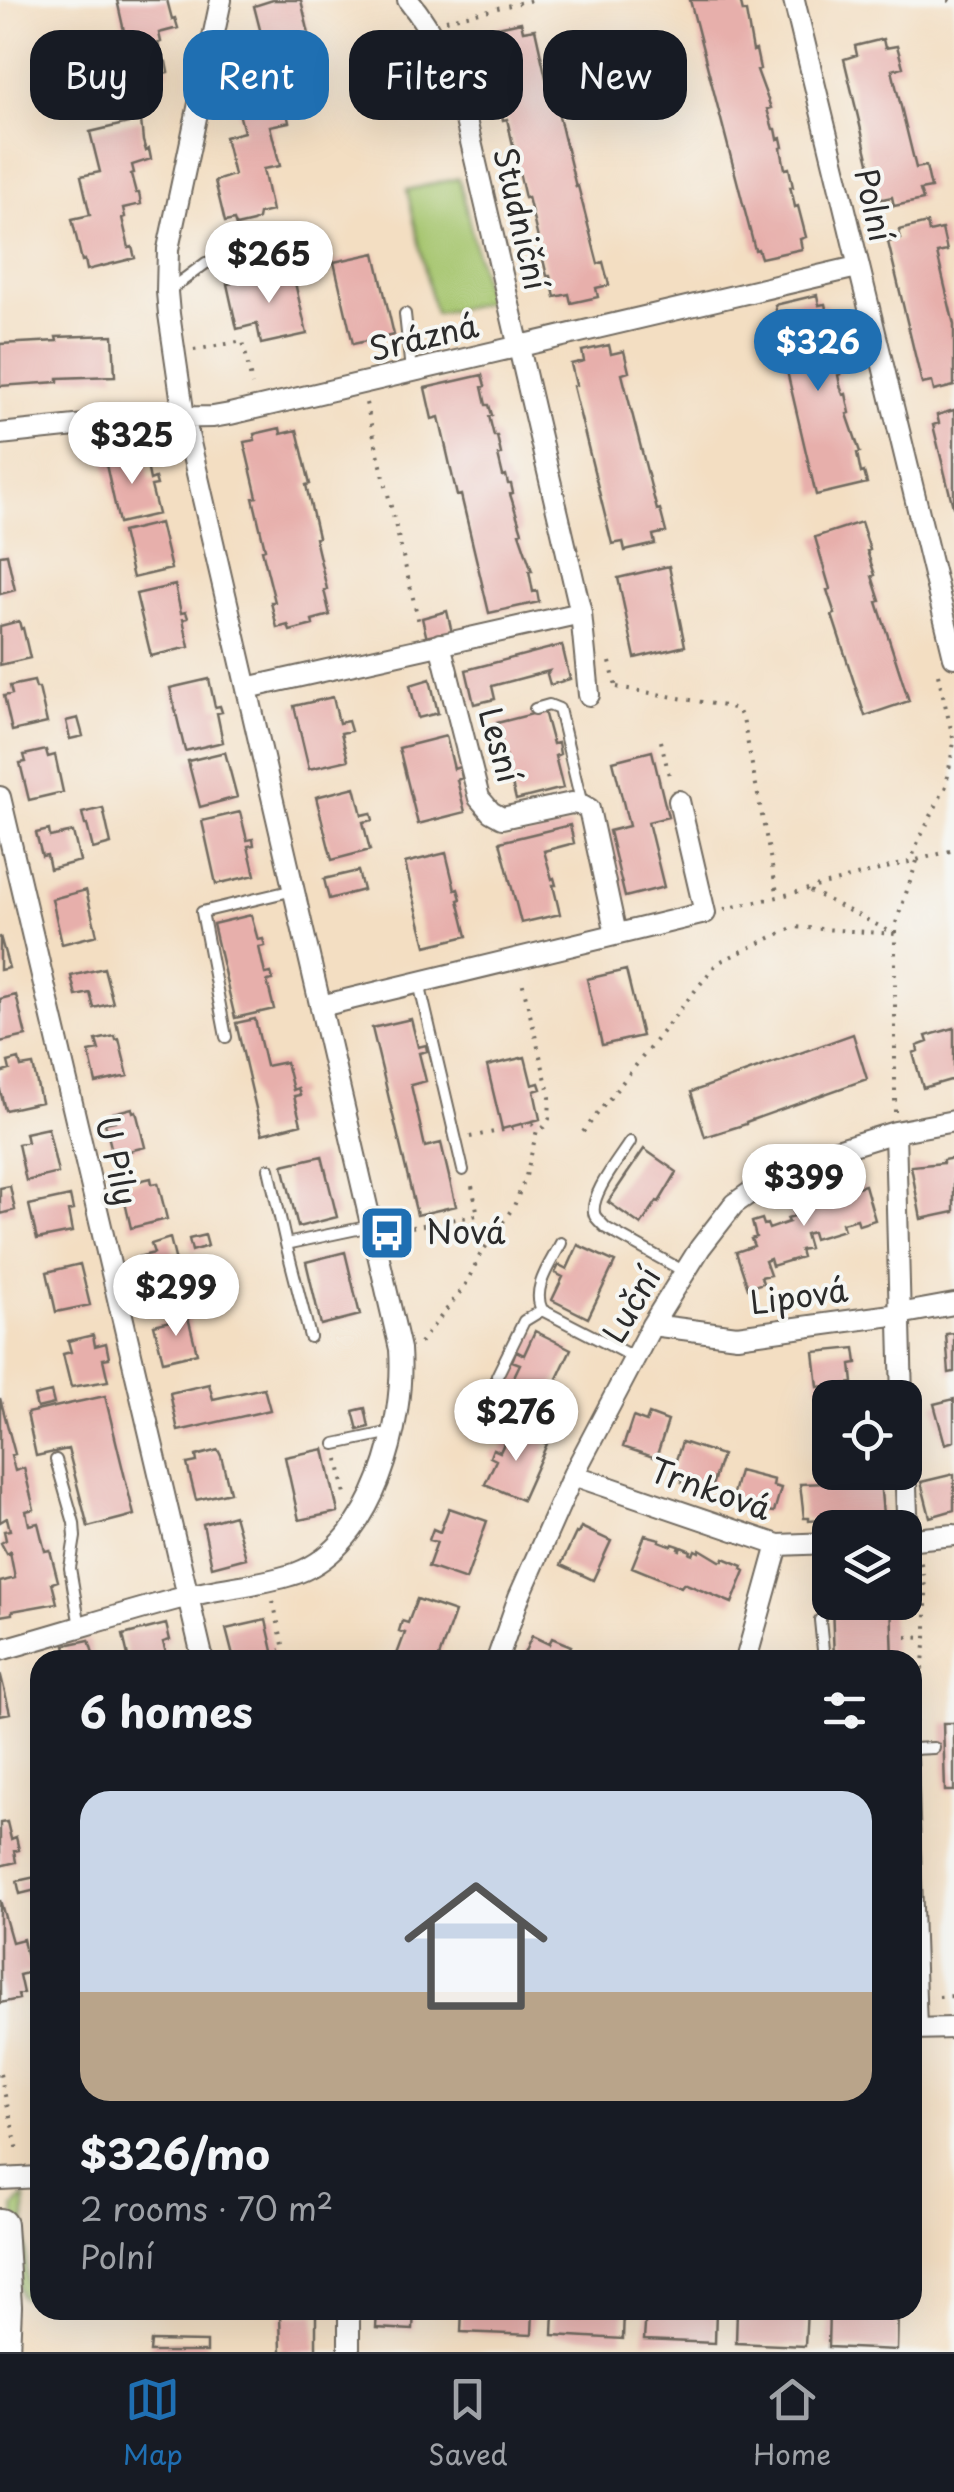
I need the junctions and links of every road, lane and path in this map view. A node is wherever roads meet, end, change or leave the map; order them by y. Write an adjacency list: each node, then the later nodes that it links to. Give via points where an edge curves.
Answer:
1 (222, 0): 10 (street, via 172,229)
2 (408, 0): 6 (street, Studniční)
3 (532, 0): 5 (path)
4 (794, 0): 9 (street, Polní)
5 (441, 21)
6 (429, 30)
7 (466, 120): 12 (street, Studniční)
8 (262, 253): 10 (lane, via 206,263)
9 (857, 267): 12 (street, Srázná); 21 (street, Polní)
10 (167, 292): 17 (street)
11 (405, 314): 14 (lane)
12 (519, 346): 14 (street, Srázná); 19 (street)
13 (188, 352): 15 (path, via 243,341)
14 (411, 372): 16 (street, Srázná)
15 (252, 384)
16 (361, 384): 17 (street, Srázná, via 230,414); 20 (path)
17 (184, 417): 18 (street, Srázná); 23 (street)
18 (0, 434)
19 (581, 613): 20 (street); 24 (street)
20 (433, 646): 23 (street); 30 (street, Lesní, via 479,798 490,812 502,818)
21 (954, 657)
22 (616, 687): 35 (path, via 738,710)
23 (247, 688): 33 (street)
24 (589, 694)
25 (535, 709): 30 (lane, via 558,708)
26 (661, 741): 29 (path)
27 (954, 742): 32 (path, via 946,786 914,848)
28 (0, 797): 76 (street, U Pily)
29 (679, 800): 36 (street)
30 (582, 805): 37 (street, via 589,809)
31 (954, 850): 32 (path)
32 (918, 861): 34 (path); 38 (path)
33 (294, 890): 41 (street); 42 (lane, via 202,912)
34 (808, 890): 35 (path); 38 (path)
35 (778, 897): 36 (path)
36 (705, 913): 37 (street)
37 (616, 934): 39 (street)
38 (895, 934): 45 (path, via 794,926 717,962); 46 (path)
39 (516, 958): 40 (street); 44 (path, via 550,1097 549,1119)
40 (419, 982): 41 (street); 47 (lane)
41 (321, 1006): 53 (street)
42 (226, 1037)
43 (954, 1122): 46 (street, Luční)
44 (537, 1130): 47 (path, via 532,1124); 62 (path, via 514,1206 465,1286)
45 (583, 1132)
46 (896, 1132): 56 (street, Luční, via 824,1154 761,1184 734,1204); 59 (street)
47 (456, 1140): 50 (lane)
48 (630, 1142): 56 (lane, via 595,1198 596,1218)
49 (269, 1169): 55 (lane)
50 (463, 1170): 52 (path, via 478,1215)
51 (447, 1212): 52 (path)
52 (449, 1220): 53 (path, via 400,1229 400,1236)
53 (380, 1232): 55 (lane); 66 (street, via 400,1349)
54 (562, 1243): 58 (lane, via 537,1295)
55 (286, 1244): 61 (lane)
56 (685, 1272): 60 (street, Luční)
57 (954, 1304): 59 (street, Lipová)
58 (542, 1310): 63 (lane); 64 (lane, via 524,1321)
59 (899, 1314): 60 (street, Lipová, via 737,1336); 65 (street)
60 (652, 1324): 63 (street, Luční)
61 (310, 1336)
62 (413, 1350)
63 (634, 1358): 69 (street, Luční)
64 (497, 1376)
65 (901, 1380)
66 (394, 1434): 67 (lane); 76 (street, via 355,1526 333,1552 296,1573)
67 (335, 1444): 70 (path)
68 (56, 1460): 79 (lane, via 74,1523 70,1568)
69 (573, 1475): 74 (street, Trnková); 85 (street, Luční)
70 (346, 1500)
71 (954, 1536): 72 (street)
72 (922, 1539)
73 (812, 1544): 74 (street, Trnková)
74 (778, 1545): 86 (street)
75 (922, 1580): 81 (path)
76 (187, 1596): 79 (street); 83 (street, U Pily)
77 (272, 1596): 84 (path)
78 (820, 1620): 87 (lane)
79 (80, 1628): 82 (street)
80 (906, 1636): 81 (path)
81 (926, 1638): 88 (path)
82 (0, 1650)
83 (201, 1650)
84 (280, 1650)
85 (500, 1650)
86 (749, 1650)
87 (823, 1650)
88 (922, 1669)
89 (922, 1748): 90 (lane)
90 (934, 1748)
91 (954, 2028): 92 (street)
92 (922, 2029)
93 (0, 2074): 94 (path)
94 (20, 2157)
95 (30, 2178): 96 (street)
96 (0, 2179)
97 (0, 2225): 99 (main road)
98 (349, 2320): 100 (street)
99 (2, 2352)
100 (349, 2352)

